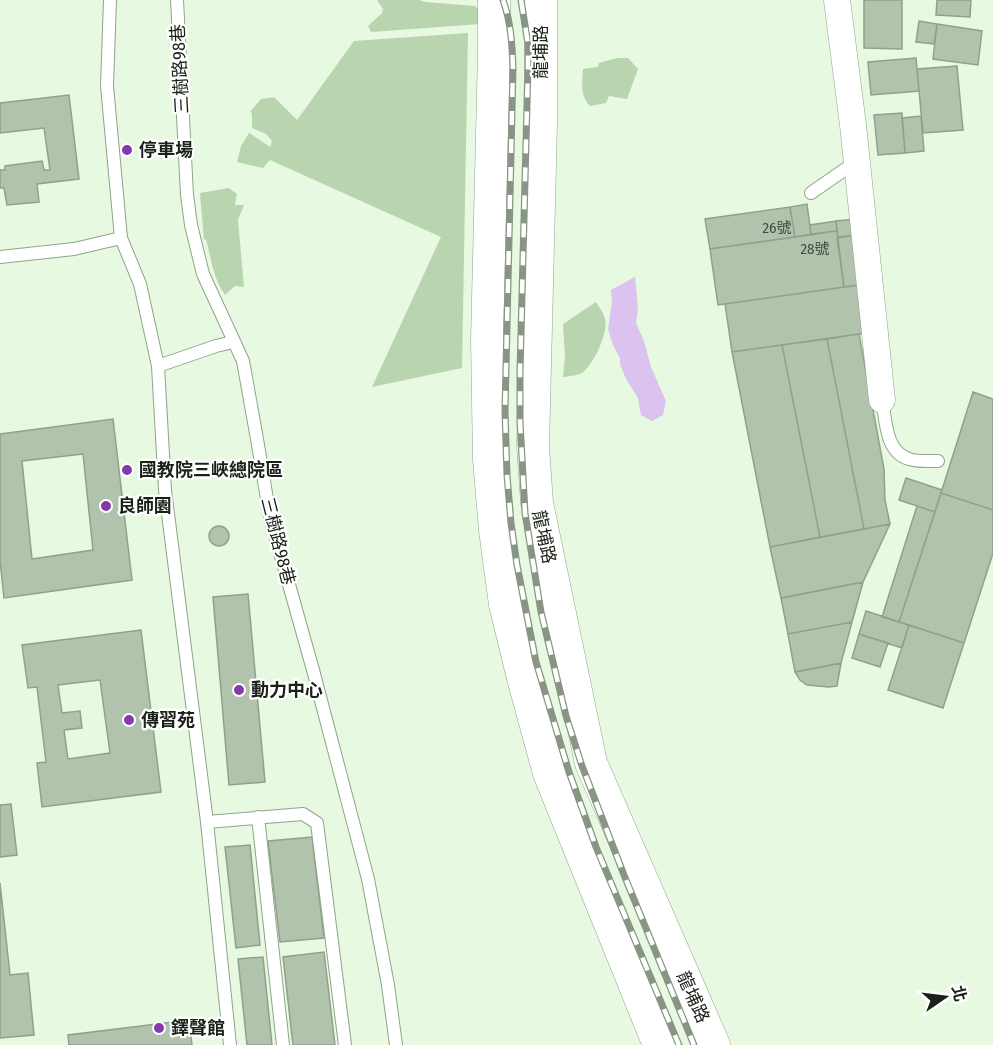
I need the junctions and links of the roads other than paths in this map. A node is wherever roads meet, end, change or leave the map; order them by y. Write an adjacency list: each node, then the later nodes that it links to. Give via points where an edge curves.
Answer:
1 (110, 0): 8 (lane, via 107,86)
2 (177, 0): 10 (lane, 三樹路98巷, via 191,225 203,274)
3 (494, 0): 20 (street, via 488,423 495,530 505,604 549,773)
4 (541, 0): 21 (street, 龍埔路, via 533,447 537,503 591,763)
5 (837, 0): 6 (street)
6 (857, 161): 7 (lane); 12 (street)
7 (812, 192)
8 (121, 238): 9 (lane, via 74,249); 11 (lane, via 141,284)
9 (0, 257)
10 (233, 342): 11 (lane); 19 (lane, 三樹路98巷, via 243,361 270,517 368,879)
11 (158, 366): 15 (lane, via 165,490)
12 (882, 400): 13 (lane, via 890,441 897,454 910,460)
13 (938, 462)
14 (258, 818): 15 (lane); 17 (lane); 18 (lane, via 303,813 317,823)
15 (207, 822): 16 (lane)
16 (230, 1045)
17 (283, 1045)
18 (345, 1045)
19 (396, 1045)
20 (659, 1045)
21 (714, 1045)

